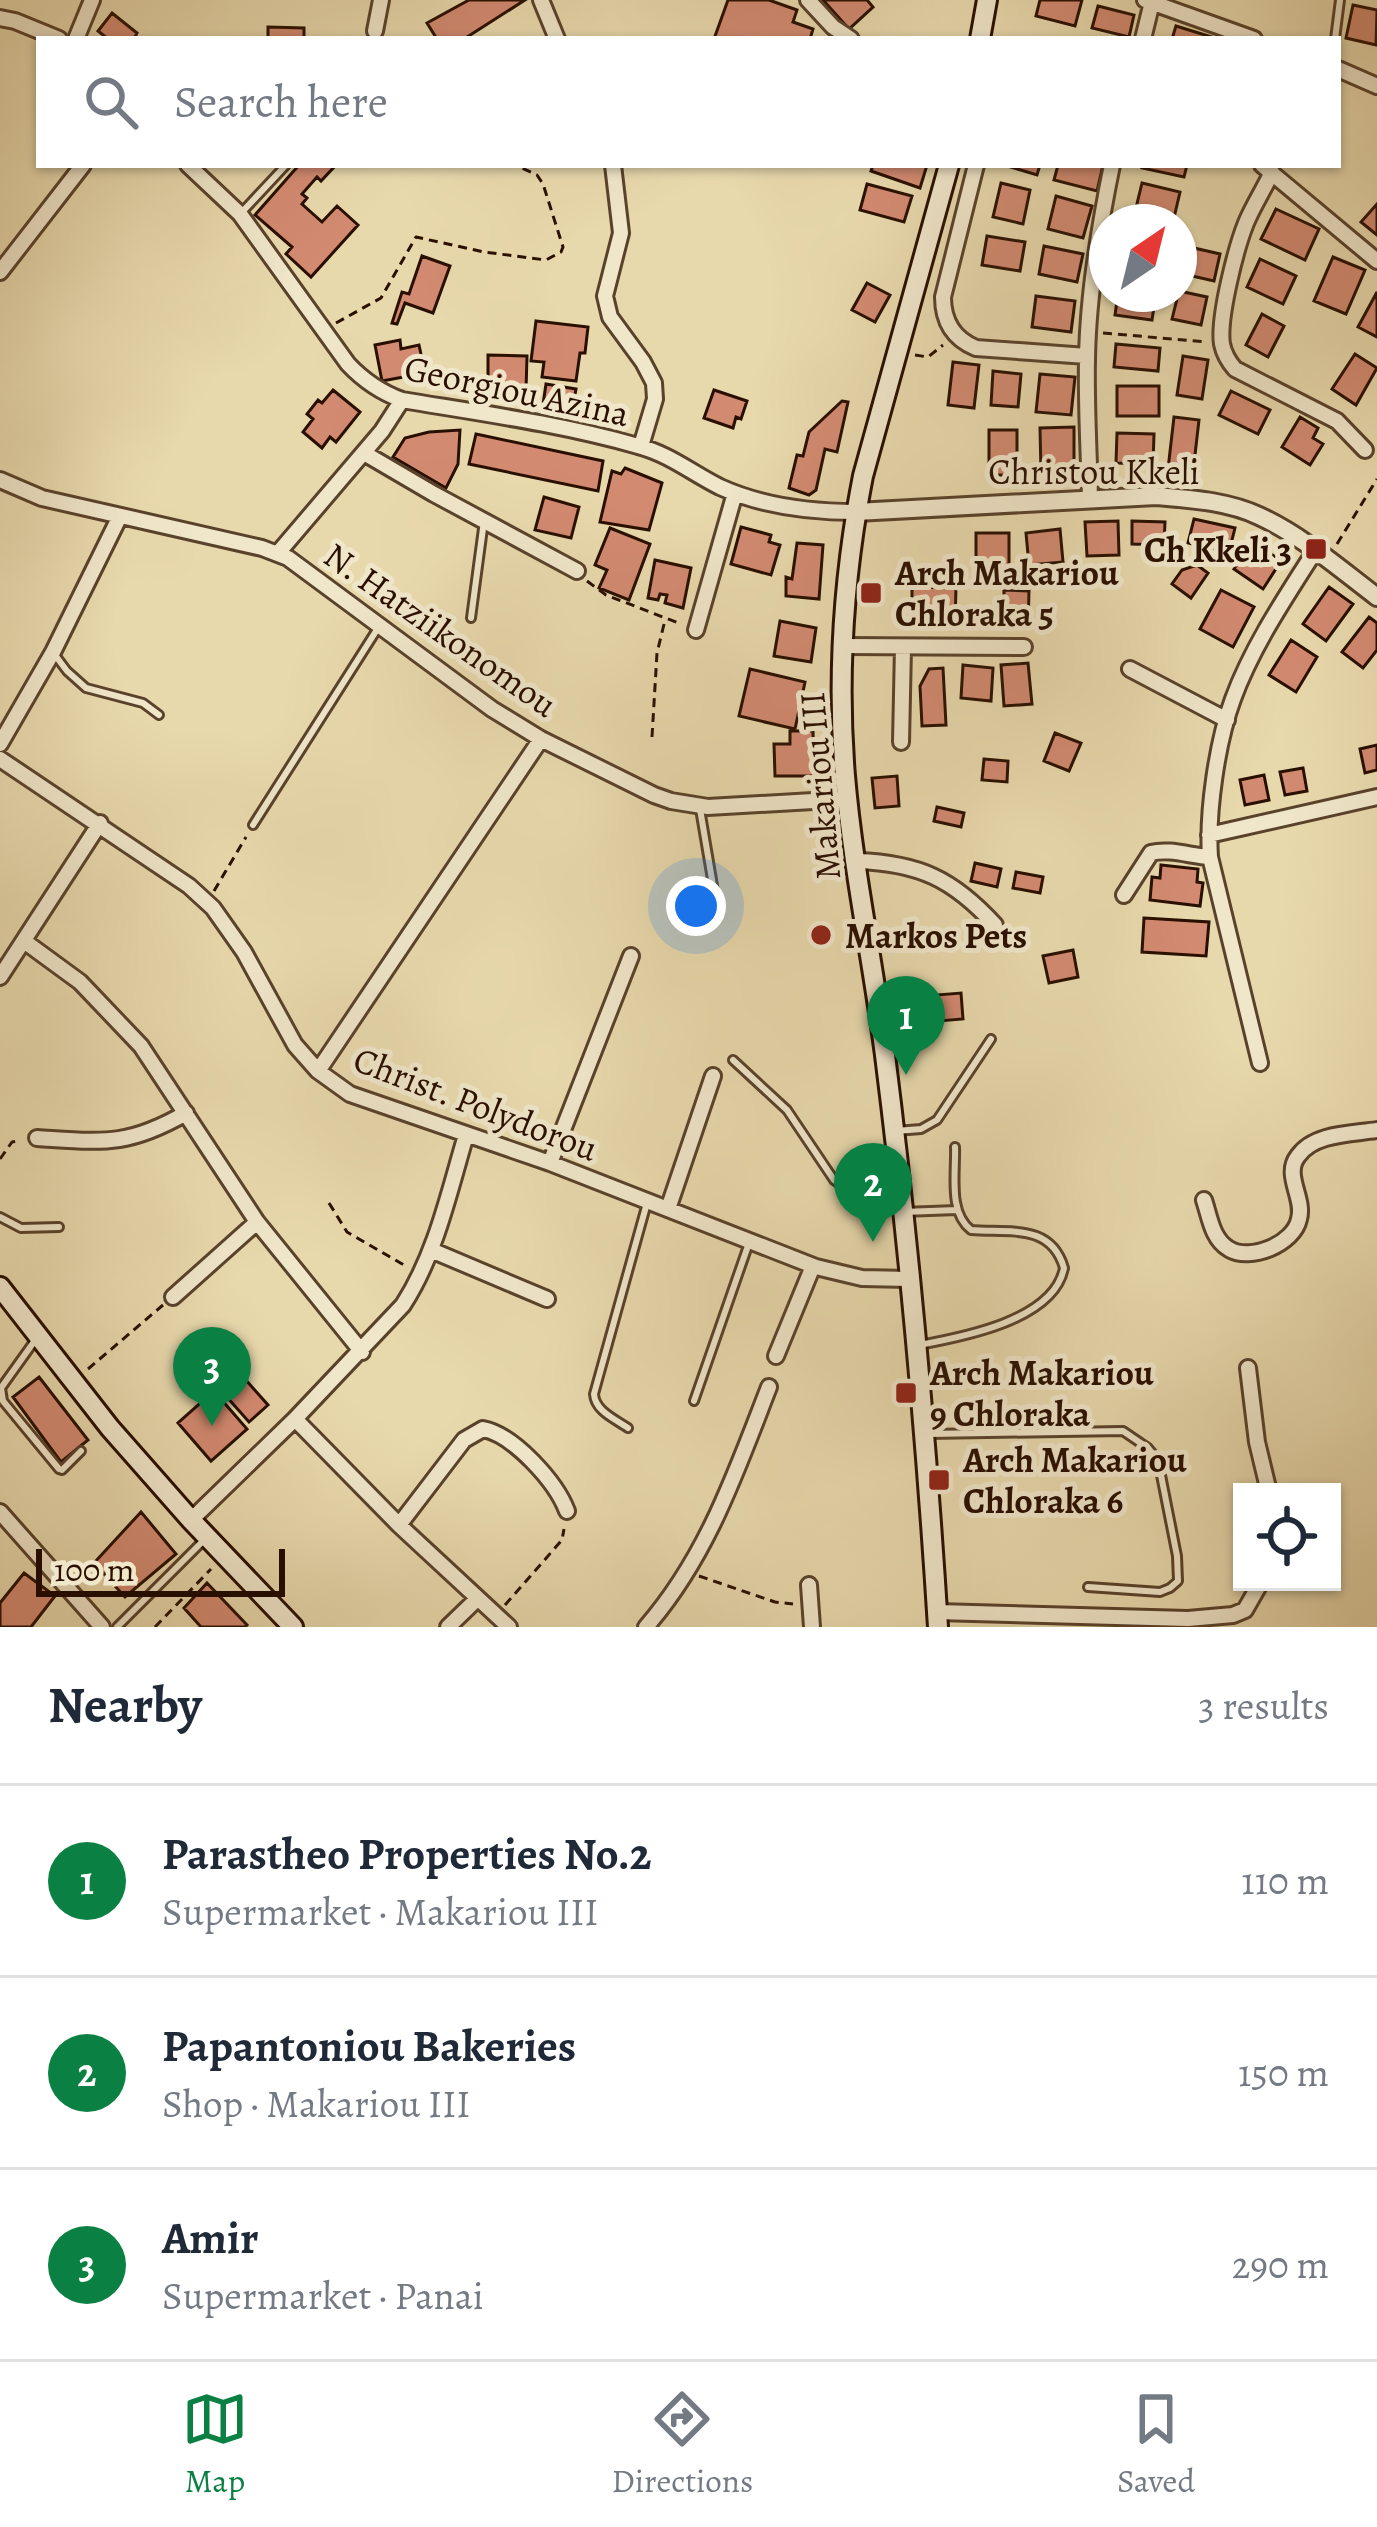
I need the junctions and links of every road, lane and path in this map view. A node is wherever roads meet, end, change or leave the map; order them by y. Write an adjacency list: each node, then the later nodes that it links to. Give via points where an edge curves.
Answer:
1 (92, 0): 11 (street)
2 (381, 0): 9 (street)
3 (541, 0): 12 (street)
4 (808, 0): 13 (street)
5 (987, 0): 14 (main road)
6 (1340, 0): 17 (lane)
7 (1149, 1): 15 (street); 16 (street)
8 (0, 17): 10 (street)
9 (375, 31)
10 (51, 36)
11 (77, 36)
12 (556, 36)
13 (847, 36)
14 (981, 36)
15 (1143, 36)
16 (1246, 36)
17 (1336, 36)
18 (1341, 70): 19 (street)
19 (1377, 86)
20 (81, 168): 31 (street)
21 (283, 168): 29 (lane)
22 (521, 168): 32 (path, via 544,184 562,252 546,260 416,237 381,298)
23 (613, 168): 39 (street, via 621,233 605,296 654,383)
24 (948, 168): 36 (main road, Makariou III)
25 (975, 168): 34 (street, via 943,297)
26 (1111, 168): 33 (street)
27 (1267, 169): 30 (street); 35 (street, via 1240,244)
28 (206, 171): 29 (street, Georgiou Azina)
29 (240, 214): 32 (street, Georgiou Azina)
30 (1377, 261)
31 (0, 272)
32 (323, 330): 38 (street, Georgiou Azina, via 358,375)
33 (1089, 332): 35 (path); 37 (street)
34 (955, 334): 36 (path, via 928,357); 37 (street, via 976,348)
35 (1222, 344): 40 (street, via 1234,369 1337,421)
36 (895, 353): 46 (main road, Makariou III)
37 (1087, 356): 45 (street)
38 (402, 400): 39 (street, Georgiou Azina); 41 (street)
39 (641, 446): 44 (street, Georgiou Azina)
40 (1365, 449)
41 (364, 453): 48 (street); 49 (street)
42 (1377, 479): 50 (path)
43 (0, 480): 47 (street, N. Hatziikonomou)
44 (735, 493): 46 (street, Georgiou Azina); 56 (street)
45 (1090, 499): 46 (street, Christou Kkeli); 50 (street, Christou Kkeli, via 1227,505)
46 (856, 512): 57 (main road, Makariou III)
47 (120, 516): 49 (street, N. Hatziikonomou); 60 (street)
48 (484, 521): 51 (street); 53 (lane)
49 (278, 553): 55 (street, N. Hatziikonomou)
50 (1321, 555): 52 (street, Christou Kkeli); 63 (street, via 1269,625)
51 (577, 571): 54 (path, via 606,595)
52 (1377, 597)
53 (471, 618)
54 (665, 618): 56 (path); 64 (path)
55 (380, 625): 65 (street, N. Hatziikonomou); 73 (lane)
56 (696, 630)
57 (842, 646): 58 (street); 70 (main road, Makariou III)
58 (902, 647): 59 (street); 66 (street)
59 (1024, 647)
60 (53, 652): 62 (lane, via 86,688); 67 (street)
61 (1130, 669): 63 (street)
62 (159, 715)
63 (1227, 720): 74 (street)
64 (652, 737)
65 (541, 739): 71 (street, N. Hatziikonomou, via 654,795); 87 (street)
66 (901, 742)
67 (0, 744)
68 (0, 759): 72 (street, Christ. Polydorou)
69 (1377, 797): 74 (street)
70 (847, 799): 71 (street, N. Hatziikonomou); 76 (main road, Makariou III)
71 (699, 806): 79 (lane, via 716,903)
72 (100, 824): 78 (street, Christ. Polydorou); 81 (street)
73 (253, 825): 78 (path)
74 (1209, 835): 75 (street)
75 (1210, 857): 77 (street, via 1151,853); 86 (street)
76 (856, 861): 80 (street, via 889,862 949,882); 91 (main road, Makariou III)
77 (1124, 895)
78 (207, 903): 87 (street, Christ. Polydorou)
79 (707, 912)
80 (995, 926)
81 (24, 941): 83 (street); 89 (street, via 118,1019)
82 (631, 956): 96 (street)
83 (0, 977)
84 (991, 1040): 91 (lane, via 937,1120)
85 (734, 1060): 102 (lane, via 787,1110 834,1180 872,1206)
86 (1260, 1063)
87 (318, 1071): 92 (street, Christ. Polydorou, via 350,1094)
88 (712, 1076): 100 (street)
89 (186, 1113): 93 (street, via 124,1139); 104 (street)
90 (1377, 1130): 97 (street, via 1319,1140 1301,1152 1292,1170 1300,1219 1280,1244 1232,1251 1216,1237)
91 (893, 1131): 102 (main road, Makariou III)
92 (466, 1135): 96 (street, Christ. Polydorou); 107 (street)
93 (37, 1138): 95 (path, via 12,1142)
94 (955, 1147): 101 (lane)
95 (0, 1159)
96 (550, 1163): 98 (street, Christ. Polydorou)
97 (1204, 1200)
98 (648, 1201): 100 (street, Christ. Polydorou); 123 (lane, via 594,1394)
99 (328, 1203): 109 (path, via 347,1232)
100 (668, 1209): 106 (street, Christ. Polydorou)
101 (957, 1210): 102 (lane); 115 (lane, via 971,1230 1043,1237 1061,1256 1063,1277 1004,1324)
102 (903, 1212): 110 (main road, Makariou III)
103 (0, 1217): 105 (lane, via 21,1228)
104 (257, 1222): 112 (street); 116 (street)
105 (59, 1227)
106 (749, 1243): 108 (street, Christ. Polydorou); 121 (lane)
107 (431, 1250): 109 (street); 113 (street)
108 (813, 1266): 110 (street, Christ. Polydorou); 117 (street)
109 (421, 1274): 116 (street)
110 (909, 1279): 115 (main road, Makariou III)
111 (0, 1287): 114 (main road)
112 (172, 1297): 119 (path)
113 (548, 1300)
114 (38, 1336): 119 (main road); 125 (lane, via 1,1388 3,1402 59,1469)
115 (916, 1346): 124 (main road, Makariou III)
116 (362, 1352): 122 (street)
117 (776, 1356)
118 (1248, 1368): 126 (street)
119 (73, 1382): 129 (main road)
120 (769, 1387): 133 (street, via 714,1526)
121 (694, 1401)
122 (295, 1419): 129 (street); 130 (street)
123 (628, 1428)
124 (924, 1434): 135 (lane, via 1124,1431 1148,1448 1158,1460 1178,1581 1160,1592); 140 (main road, Makariou III)
125 (81, 1451)
126 (1267, 1483)
127 (567, 1511): 130 (street, via 538,1468 483,1429 464,1440); 139 (path, via 562,1540)
128 (0, 1512): 142 (street)
129 (191, 1520): 131 (main road)
130 (400, 1525): 137 (street)
131 (207, 1536): 132 (main road); 143 (lane)
132 (225, 1555): 144 (path); 145 (main road)
133 (686, 1571): 138 (path); 148 (street)
134 (809, 1585): 138 (street)
135 (1088, 1587)
136 (1256, 1591): 141 (street, via 1245,1610)
137 (478, 1599): 139 (street); 146 (street)
138 (810, 1606): 149 (street)
139 (496, 1616): 147 (street)
140 (938, 1620): 141 (street)
141 (1203, 1622)
142 (103, 1627)
143 (117, 1627)
144 (155, 1627)
145 (293, 1627)
146 (448, 1627)
147 (508, 1627)
148 (646, 1627)
149 (812, 1627)

